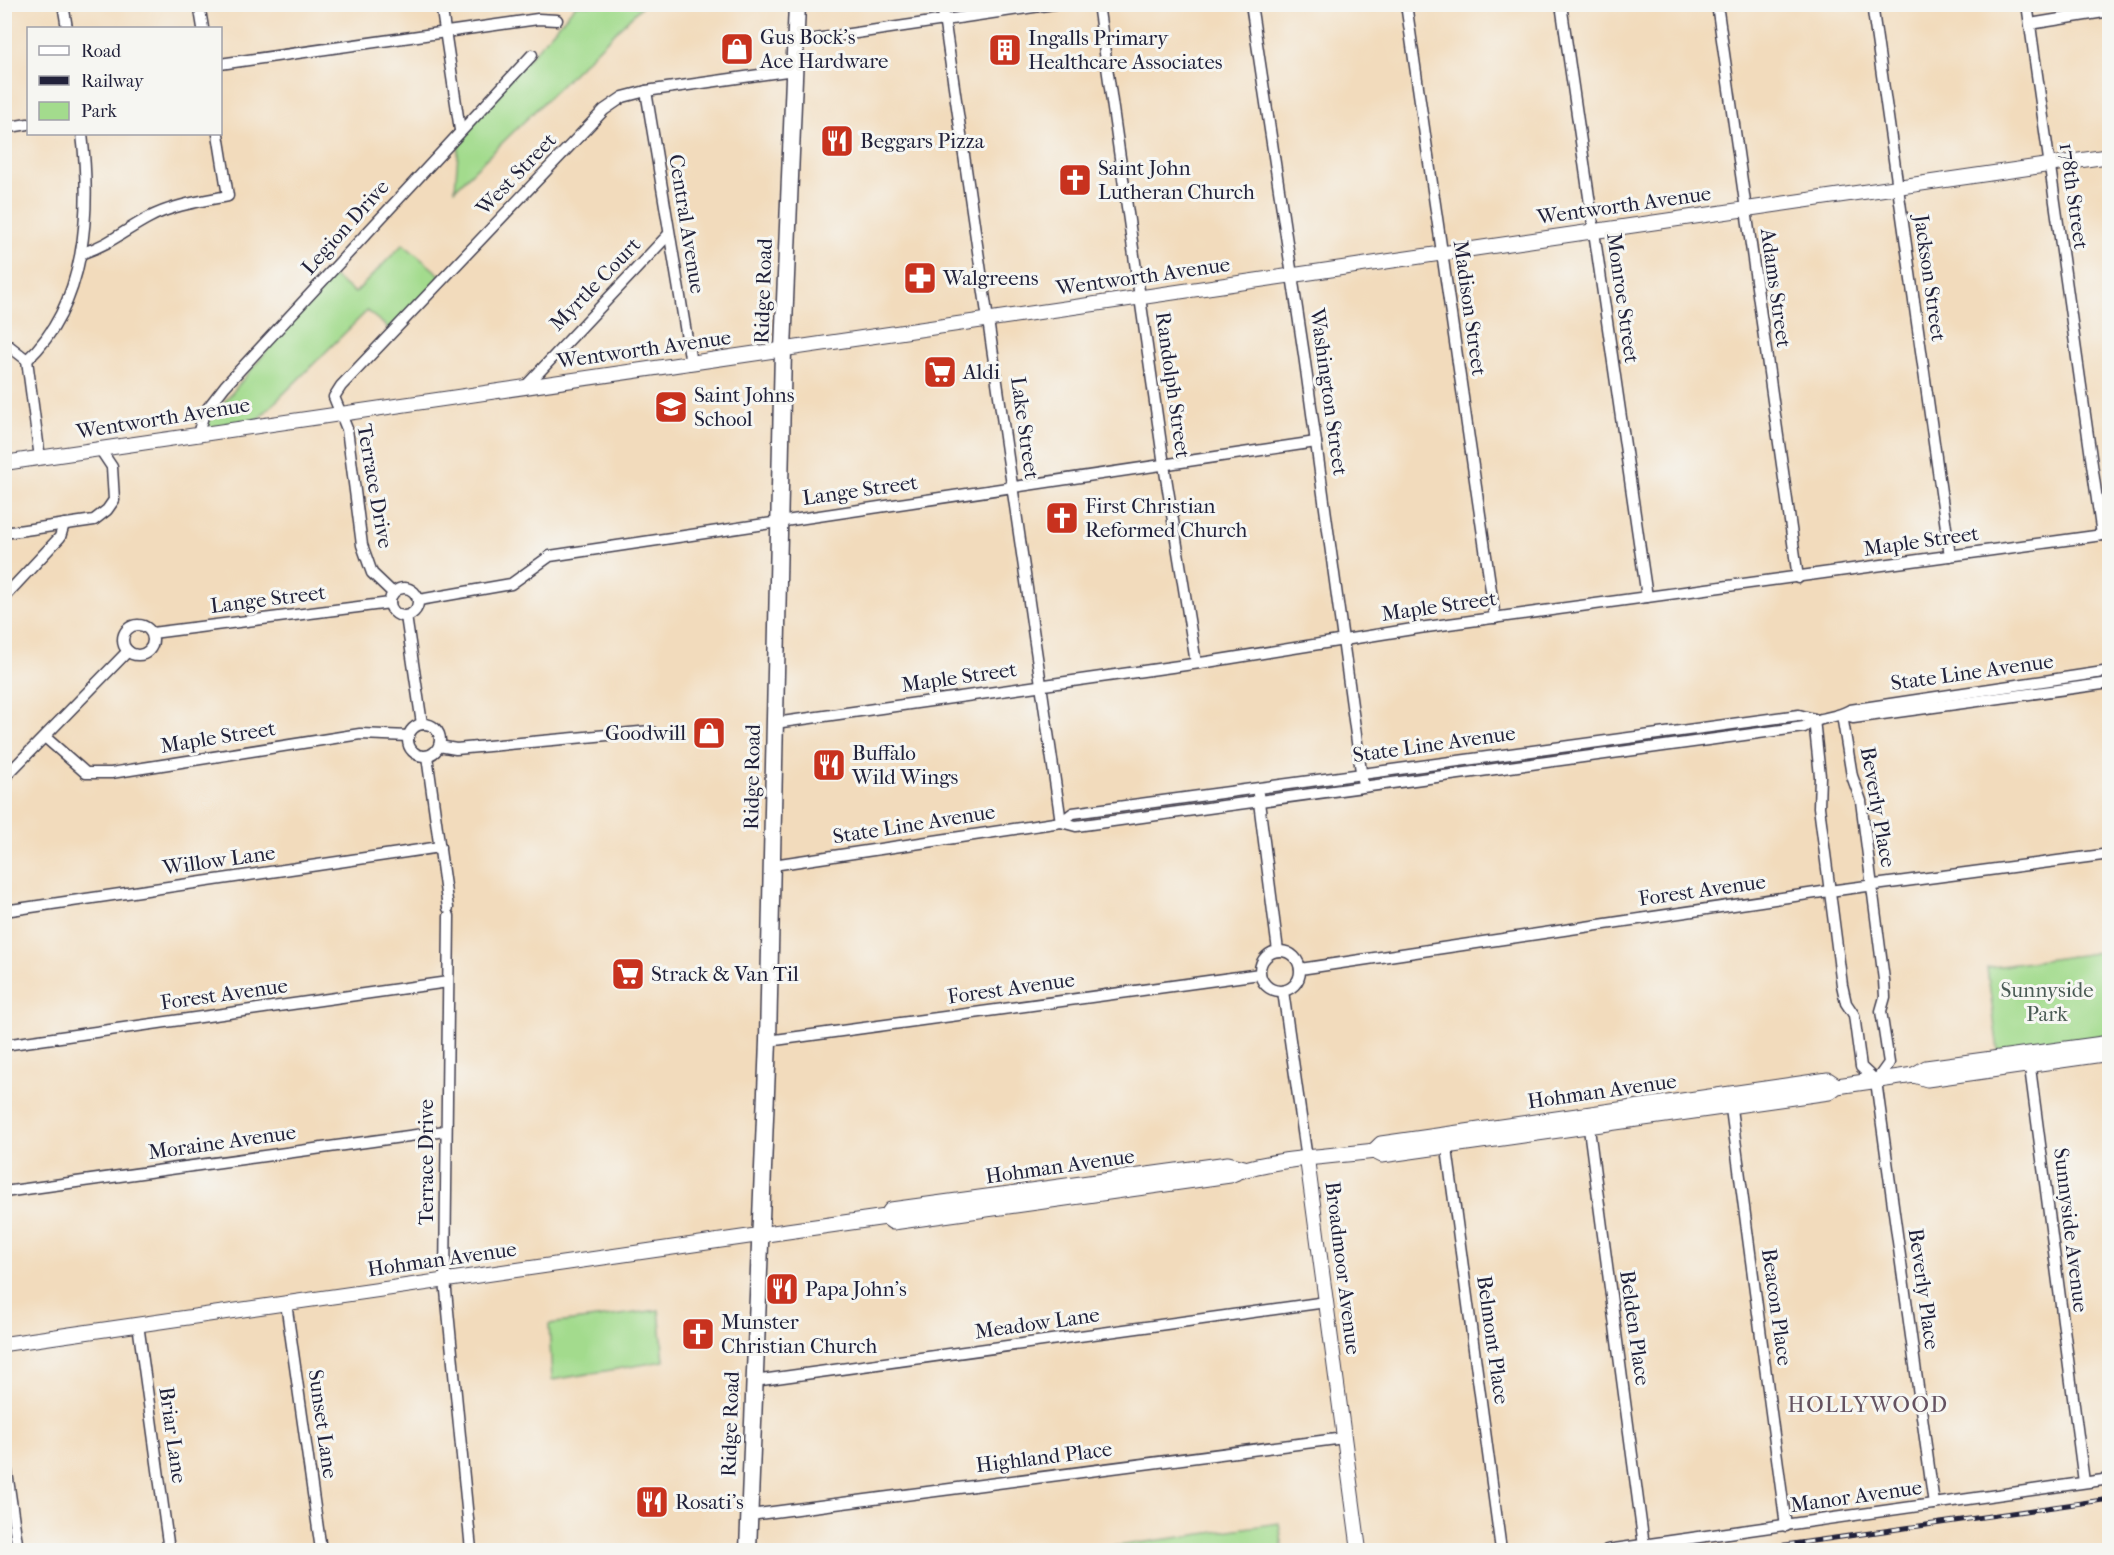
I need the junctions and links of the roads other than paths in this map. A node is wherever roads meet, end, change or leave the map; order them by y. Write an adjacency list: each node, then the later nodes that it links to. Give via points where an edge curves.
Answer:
1 (63, 4): 18 (street)
2 (200, 4): 19 (street)
3 (441, 4): 20 (street)
4 (797, 4): 21 (main road, Ridge Road)
5 (942, 4): 16 (street, Lake Street)
6 (1054, 4): 16 (street)
7 (1098, 4): 40 (street, Randolph Street)
8 (1251, 4): 39 (street, Washington Street)
9 (1406, 4): 38 (street, Madison Street)
10 (1561, 4): 35 (street, Monroe Street)
11 (1717, 4): 34 (street, Adams Street)
12 (1872, 4): 33 (street, Jackson Street)
13 (2027, 4): 17 (street, 178th Street)
14 (2109, 11): 17 (street)
15 (557, 20): 20 (street, via 538,19)
16 (945, 20): 21 (street); 41 (street, Lake Street)
17 (2030, 24): 32 (street, 178th Street)
18 (67, 27)
19 (203, 27)
20 (445, 32): 23 (street); 28 (street)
21 (795, 42): 24 (main road, Ridge Road)
22 (532, 55): 28 (street, Legion Drive)
23 (222, 64)
24 (794, 70): 25 (street, West Street); 43 (main road, Ridge Road)
25 (646, 91): 36 (street, Central Avenue); 47 (street, West Street, via 623,97 604,110 385,339 334,397)
26 (27, 124): 27 (street)
27 (4, 128)
28 (460, 130): 48 (street, Legion Drive, via 225,386 204,413)
29 (82, 135): 37 (street)
30 (219, 135): 37 (street, via 228,196 173,208 108,244)
31 (2109, 156): 32 (street, Wentworth Avenue)
32 (2050, 164): 33 (street, Wentworth Avenue); 60 (street, 178th Street)
33 (1897, 187): 34 (street, Wentworth Avenue); 61 (street, Jackson Street)
34 (1745, 209): 35 (street, Wentworth Avenue); 62 (street, Adams Street)
35 (1593, 231): 38 (street, Wentworth Avenue); 64 (street, Monroe Street)
36 (669, 234): 45 (street, Central Avenue); 46 (street, Myrtle Court)
37 (83, 253): 44 (street, via 45,343)
38 (1442, 253): 39 (street, Wentworth Avenue); 68 (street, Madison Street)
39 (1292, 275): 40 (street, Wentworth Avenue); 49 (street, Washington Street)
40 (1141, 297): 41 (street, Wentworth Avenue); 54 (street, Randolph Street)
41 (990, 320): 43 (street, Wentworth Avenue); 56 (street, Lake Street)
42 (4, 342): 44 (street)
43 (783, 350): 45 (street, Wentworth Avenue); 57 (main road, Ridge Road)
44 (27, 360): 52 (street)
45 (691, 363): 46 (street, Wentworth Avenue)
46 (525, 387): 47 (street, Wentworth Avenue)
47 (341, 413): 48 (street, Wentworth Avenue); 65 (street, Terrace Drive, via 347,429 362,545 372,573)
48 (198, 434): 50 (street, Wentworth Avenue)
49 (1316, 442): 54 (street, Lange Street); 70 (street, Washington Street)
50 (118, 446): 51 (street, Wentworth Avenue); 55 (street)
51 (100, 449): 52 (street, Wentworth Avenue); 55 (street)
52 (40, 458): 53 (street, Wentworth Avenue)
53 (4, 463)
54 (1164, 465): 56 (street, Lange Street); 72 (street, Randolph Street)
55 (112, 467): 58 (street, via 114,500 107,510 94,520)
56 (1014, 487): 57 (street, Lange Street); 74 (street, Lake Street)
57 (779, 522): 66 (street, Lange Street, via 550,556 512,585); 77 (main road, Ridge Road)
58 (64, 524): 59 (street); 63 (street, via 60,537)
59 (4, 533)
60 (2105, 534): 61 (street, Maple Street)
61 (1950, 556): 62 (street, Maple Street)
62 (1798, 578): 64 (street, Maple Street)
63 (4, 597)
64 (1647, 597): 68 (street, Maple Street)
65 (391, 598): 66 (street, via 405,587 414,591); 67 (street, via 394,612); 69 (street, Lange Street)
66 (419, 600): 67 (street, via 415,612)
67 (406, 616): 78 (street)
68 (1495, 618): 70 (street, Maple Street)
69 (152, 633): 71 (street, via 153,643 148,651 140,655); 71 (street, via 144,626 129,627 123,641)
70 (1343, 640): 72 (street, Maple Street); 86 (street, Washington Street)
71 (128, 651): 81 (street)
72 (1197, 663): 74 (street, Maple Street)
73 (2108, 677): 75 (street, State Line Avenue, via 1850,710)
74 (1043, 685): 77 (street, Maple Street); 91 (street, Lake Street)
75 (1842, 715): 76 (street, State Line Avenue); 95 (street, Beverly Place, via 1851,776 1861,801)
76 (1814, 719): 82 (street, State Line Avenue, via 1803,715); 85 (street, State Line Avenue, via 1804,727); 96 (street, Beverly Place, via 1820,776 1818,802)
77 (775, 723): 94 (main road, Ridge Road)
78 (422, 724): 80 (street, via 413,728); 83 (street, via 437,730)
79 (651, 731): 83 (street, via 456,749)
80 (409, 736): 81 (street, Maple Street, via 360,734 111,773 86,773); 84 (street, via 413,751)
81 (46, 738): 87 (street)
82 (1571, 745): 85 (street); 86 (street, State Line Avenue)
83 (439, 746): 84 (street)
84 (427, 756): 92 (street, Terrace Drive)
85 (1573, 757): 88 (street, State Line Avenue)
86 (1362, 773): 88 (street, Washington Street); 89 (street, State Line Avenue)
87 (4, 778)
88 (1363, 786): 90 (street, State Line Avenue)
89 (1258, 788): 90 (street); 91 (street, State Line Avenue, via 1073,813)
90 (1259, 801): 91 (street, State Line Avenue, via 1076,826); 98 (street)
91 (1061, 822): 94 (street, State Line Avenue)
92 (440, 847): 97 (street, Willow Lane); 101 (street, Terrace Drive, via 448,912)
93 (2109, 854): 95 (street, Forest Avenue)
94 (773, 865): 103 (main road, Ridge Road)
95 (1871, 886): 96 (street, Forest Avenue); 108 (street, Beverly Place, via 1884,980 1881,1011 1889,1063)
96 (1829, 891): 99 (street, Forest Avenue); 108 (street, Beverly Place, via 1842,985 1854,1015 1861,1067)
97 (5, 908)
98 (1278, 951): 99 (street, via 1290,954); 100 (street, via 1262,961)
99 (1300, 969): 102 (street, via 1294,986)
100 (1260, 974): 102 (street, via 1268,987); 103 (street, Forest Avenue)
101 (448, 982): 105 (street, Forest Avenue); 111 (street, Terrace Drive)
102 (1283, 991): 113 (street, Broadmoor Avenue)
103 (768, 1041): 115 (main road, Ridge Road)
104 (2109, 1043): 107 (main road, Hohman Avenue)
105 (4, 1045)
106 (2109, 1053): 107 (main road, Hohman Avenue)
107 (2029, 1059): 108 (main road, Hohman Avenue, via 1926,1068 1914,1075); 125 (street, Sunnyside Avenue)
108 (1876, 1080): 109 (main road, Hohman Avenue, via 1836,1086 1828,1080); 126 (street, Beverly Place)
109 (1730, 1100): 110 (main road, Hohman Avenue); 128 (street, Beacon Place)
110 (1588, 1120): 112 (main road, Hohman Avenue); 129 (street, Belden Place)
111 (445, 1131): 114 (street, Moraine Avenue); 116 (street, Terrace Drive)
112 (1446, 1140): 113 (main road, Hohman Avenue, via 1381,1144 1374,1151); 136 (street, Belmont Place)
113 (1307, 1159): 115 (main road, Hohman Avenue, via 1244,1168 1228,1164 891,1210 886,1217); 117 (street, Broadmoor Avenue)
114 (4, 1192)
115 (759, 1235): 116 (street, Hohman Avenue); 121 (main road, Ridge Road)
116 (445, 1280): 118 (street, Hohman Avenue); 133 (street, Terrace Drive)
117 (1326, 1302): 121 (street, Meadow Lane); 122 (street, Broadmoor Avenue)
118 (286, 1303): 119 (street, Hohman Avenue); 132 (street, Sunset Lane)
119 (138, 1324): 120 (street, Hohman Avenue); 131 (street, Briar Lane)
120 (4, 1344)
121 (754, 1381): 127 (main road, Ridge Road)
122 (1344, 1438): 127 (street, Highland Place); 135 (street, Broadmoor Avenue)
123 (4, 1451): 130 (street)
124 (2109, 1479): 125 (street, Manor Avenue)
125 (2084, 1482): 126 (street, Manor Avenue)
126 (1934, 1504): 128 (street, Manor Avenue)
127 (750, 1515): 134 (main road, Ridge Road)
128 (1786, 1526): 129 (street, Manor Avenue)
129 (1644, 1546): 137 (street, Manor Avenue)
130 (18, 1551)
131 (169, 1551)
132 (321, 1551)
133 (471, 1551)
134 (748, 1551)
135 (1359, 1551)
136 (1502, 1551)
137 (1607, 1551)

